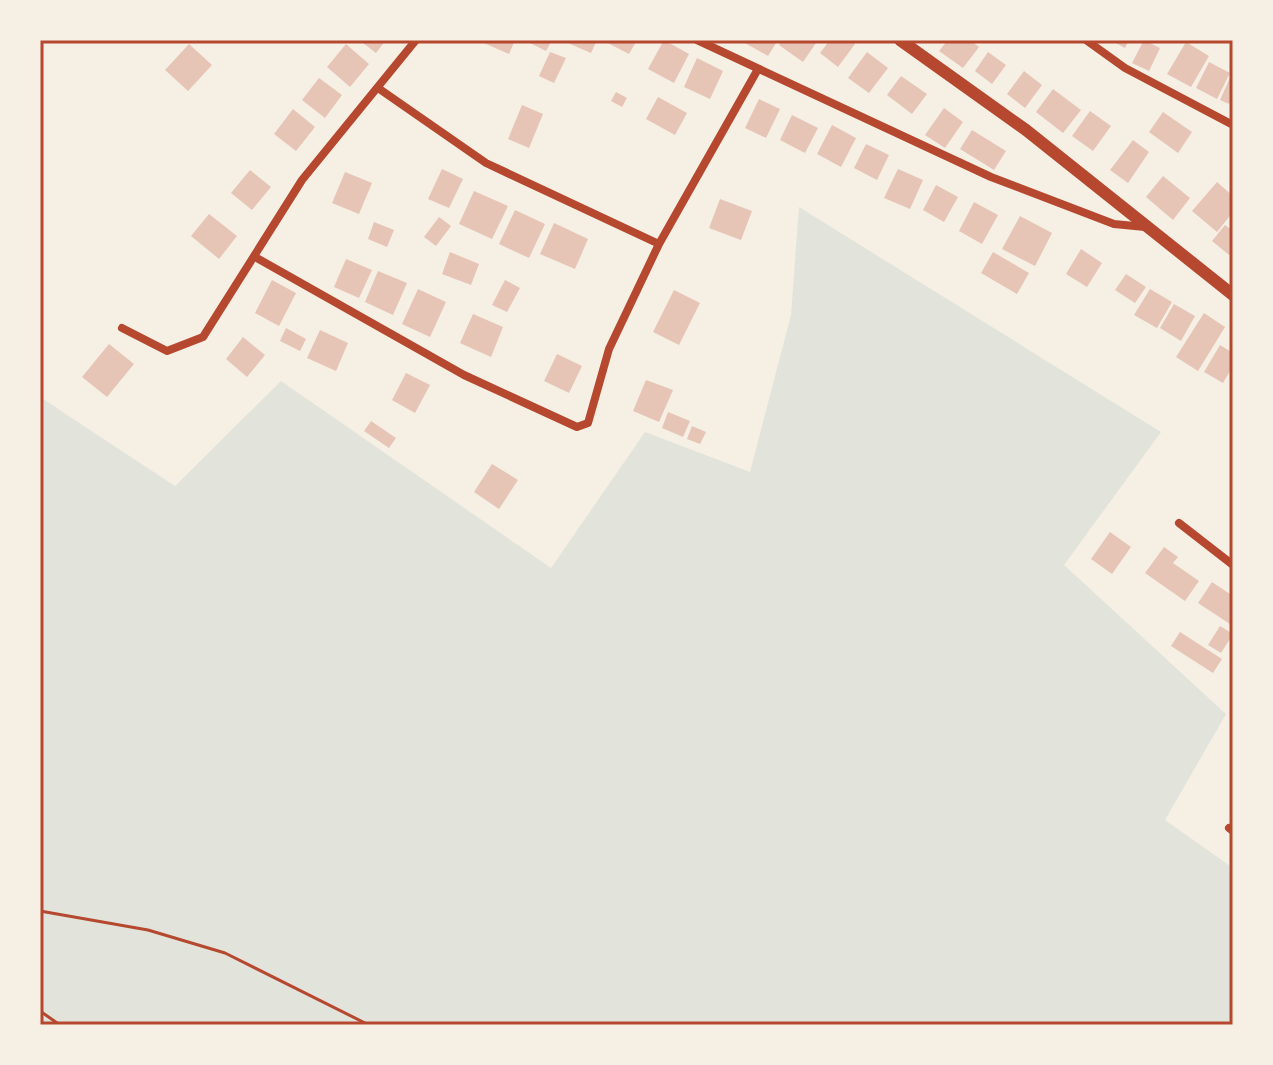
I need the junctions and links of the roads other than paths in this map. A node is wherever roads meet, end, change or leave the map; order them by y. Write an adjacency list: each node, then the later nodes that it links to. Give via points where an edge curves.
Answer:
1 (416, 40): 6 (street)
2 (697, 40): 5 (street)
3 (900, 40): 8 (street)
4 (1086, 40): 7 (street, via 1125,68)
5 (758, 69): 8 (street, via 991,177 1114,224); 9 (street)
6 (378, 88): 9 (street, via 486,163); 10 (street, via 302,180)
7 (1233, 125)
8 (1151, 228): 11 (street)
9 (659, 244): 10 (street, via 609,349 588,423 577,427 464,375)
10 (255, 257): 12 (street, via 203,337 167,351)
11 (1233, 295)
12 (122, 328)
13 (1179, 523): 14 (street)
14 (1233, 565)

